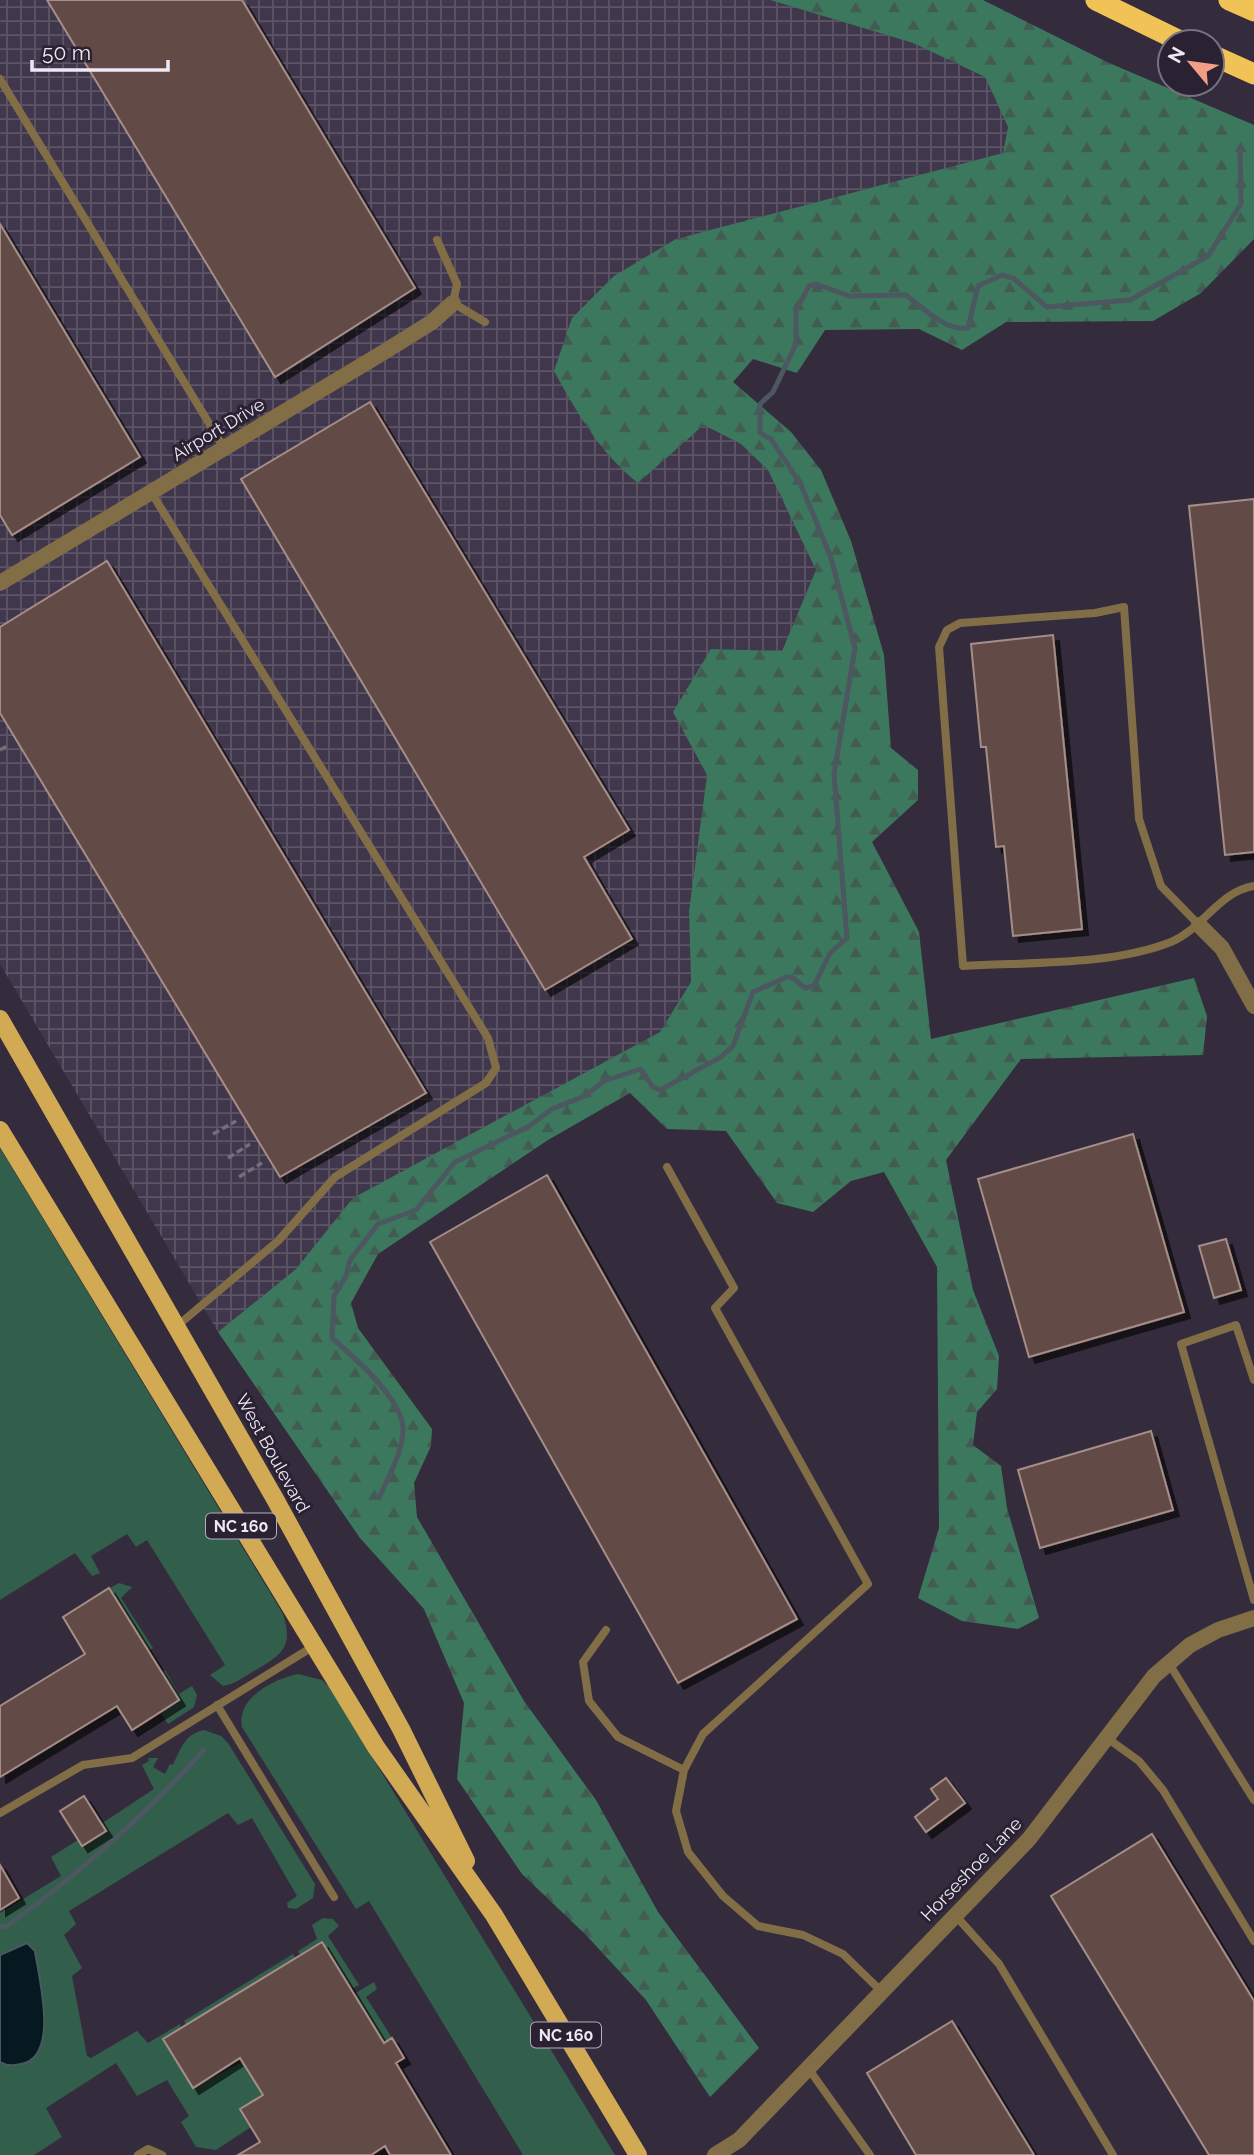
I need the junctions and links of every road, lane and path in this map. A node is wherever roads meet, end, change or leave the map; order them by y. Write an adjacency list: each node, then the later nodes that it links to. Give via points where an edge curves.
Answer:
1 (1096, 0): 4 (highway)
2 (1229, 0): 3 (highway)
3 (1254, 11)
4 (1156, 29)
5 (1226, 61): 6 (highway)
6 (1254, 74)
7 (0, 79): 11 (lane)
8 (437, 240): 9 (lane, via 457,284)
9 (453, 303): 10 (lane); 11 (street, Airport Drive, via 412,334)
10 (485, 321)
11 (224, 448): 12 (street, Airport Drive)
12 (152, 492): 13 (street, Airport Drive); 28 (lane, via 488,1038 496,1068 486,1083 335,1177 278,1241)
13 (0, 583)
14 (9, 745): 15 (path)
15 (0, 750)
16 (1254, 886): 17 (lane, via 1238,889)
17 (1199, 925): 17 (lane, via 1172,941 1122,955 963,966 939,647 947,630 960,623 1095,614 1124,607 1139,819 1161,886); 18 (street, via 1222,948)
18 (1254, 1006)
19 (0, 1019): 28 (main road, West Boulevard / NC 160)
20 (236, 1121): 22 (path)
21 (0, 1130): 33 (main road, West Boulevard / NC 160)
22 (213, 1134)
23 (250, 1144): 24 (path)
24 (228, 1158)
25 (261, 1163): 27 (path)
26 (667, 1167): 37 (lane, via 734,1288 715,1308 868,1584 703,1734)
27 (239, 1177)
28 (177, 1326): 42 (main road, West Boulevard / NC 160, via 401,1729)
29 (1254, 1380): 30 (lane, via 1236,1325 1181,1343)
30 (1254, 1600)
31 (1254, 1618): 34 (street, Horseshoe Lane, via 1219,1630)
32 (606, 1630): 37 (lane, via 583,1662 589,1701 618,1737)
33 (314, 1646): 35 (lane); 42 (main road, West Boulevard / NC 160, via 376,1747)
34 (1168, 1662): 36 (street, Horseshoe Lane); 38 (lane)
35 (216, 1705): 39 (lane, via 132,1758 83,1766); 40 (lane)
36 (1107, 1738): 41 (street, Horseshoe Lane, via 1029,1839); 43 (lane, via 1139,1760 1163,1790)
37 (684, 1770): 44 (lane, via 677,1811 688,1852 723,1896 758,1926 803,1935 843,1954)
38 (1254, 1800)
39 (0, 1813)
40 (334, 1897)
41 (954, 1914): 44 (street, Horseshoe Lane); 51 (lane, via 999,1964)
42 (494, 1915): 48 (main road, West Boulevard / NC 160)
43 (1254, 1941)
44 (881, 1991): 45 (street, Horseshoe Lane)
45 (808, 2068): 49 (street, Horseshoe Lane, via 739,2140); 50 (lane)
46 (138, 2155): 47 (lane, via 148,2150)
47 (162, 2155)
48 (638, 2155)
49 (715, 2155)
50 (870, 2155)
51 (1113, 2155)

